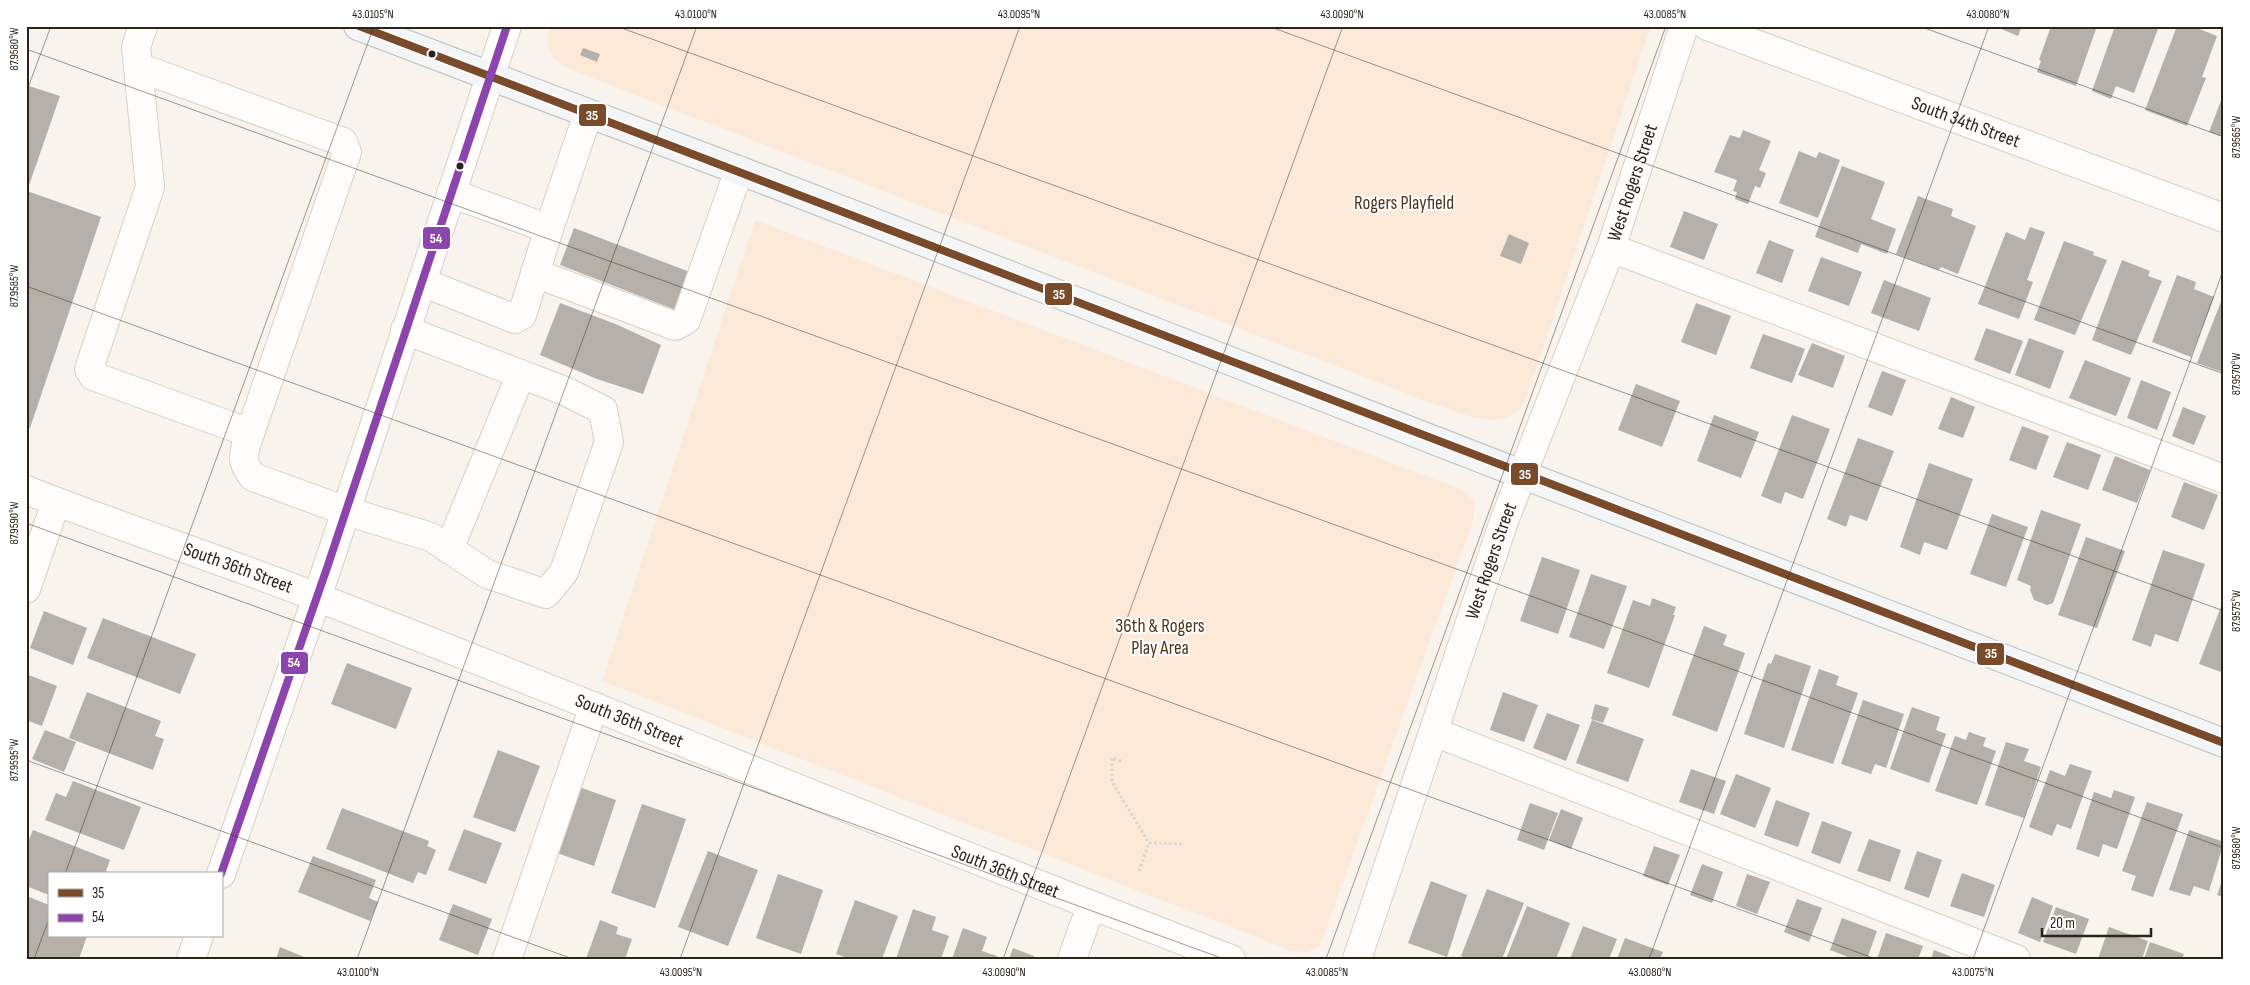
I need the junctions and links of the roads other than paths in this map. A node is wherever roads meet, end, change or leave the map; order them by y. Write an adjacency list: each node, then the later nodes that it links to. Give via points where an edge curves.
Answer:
1 (143, 26): 6 (street, via 136,47)
2 (358, 26): 7 (main road)
3 (507, 26): 7 (street)
4 (1684, 26): 13 (street, West Rogers Street)
5 (1707, 26): 11 (street, South 34th Street)
6 (138, 67): 18 (street, via 150,187 89,369 93,376); 18 (street, via 343,142 347,152)
7 (489, 77): 8 (main road); 10 (street)
8 (588, 114): 9 (main road); 12 (street)
9 (738, 170): 14 (street, via 686,320 675,326); 19 (main road)
10 (451, 193): 12 (street); 15 (street)
11 (2224, 218)
12 (549, 229): 14 (street)
13 (1611, 248): 19 (street, West Rogers Street); 20 (street)
14 (535, 273): 15 (street, via 522,315 515,318)
15 (422, 282): 16 (street)
16 (405, 330): 17 (street); 23 (street)
17 (522, 374): 24 (street); 24 (street, via 603,410 609,442 564,572 546,594 487,574)
18 (250, 433): 23 (street, via 243,456 246,468 254,477)
19 (1521, 474): 28 (street, West Rogers Street); 29 (main road)
20 (2224, 479)
21 (26, 490): 22 (street, South 36th Street)
22 (56, 502): 25 (street); 26 (street, South 36th Street)
23 (346, 510): 24 (street, via 431,537); 26 (street)
24 (449, 549)
25 (26, 589)
26 (317, 597): 27 (street, South 36th Street); 30 (street)
27 (594, 706): 31 (street, South 36th Street); 34 (street)
28 (1434, 732): 37 (street, West Rogers Street); 38 (street)
29 (2224, 743)
30 (222, 872)
31 (1091, 906): 35 (street); 36 (street, South 36th Street)
32 (198, 938): 33 (street)
33 (191, 959)
34 (507, 959)
35 (1072, 959)
36 (1231, 959)
37 (1357, 959)
38 (2016, 959)

